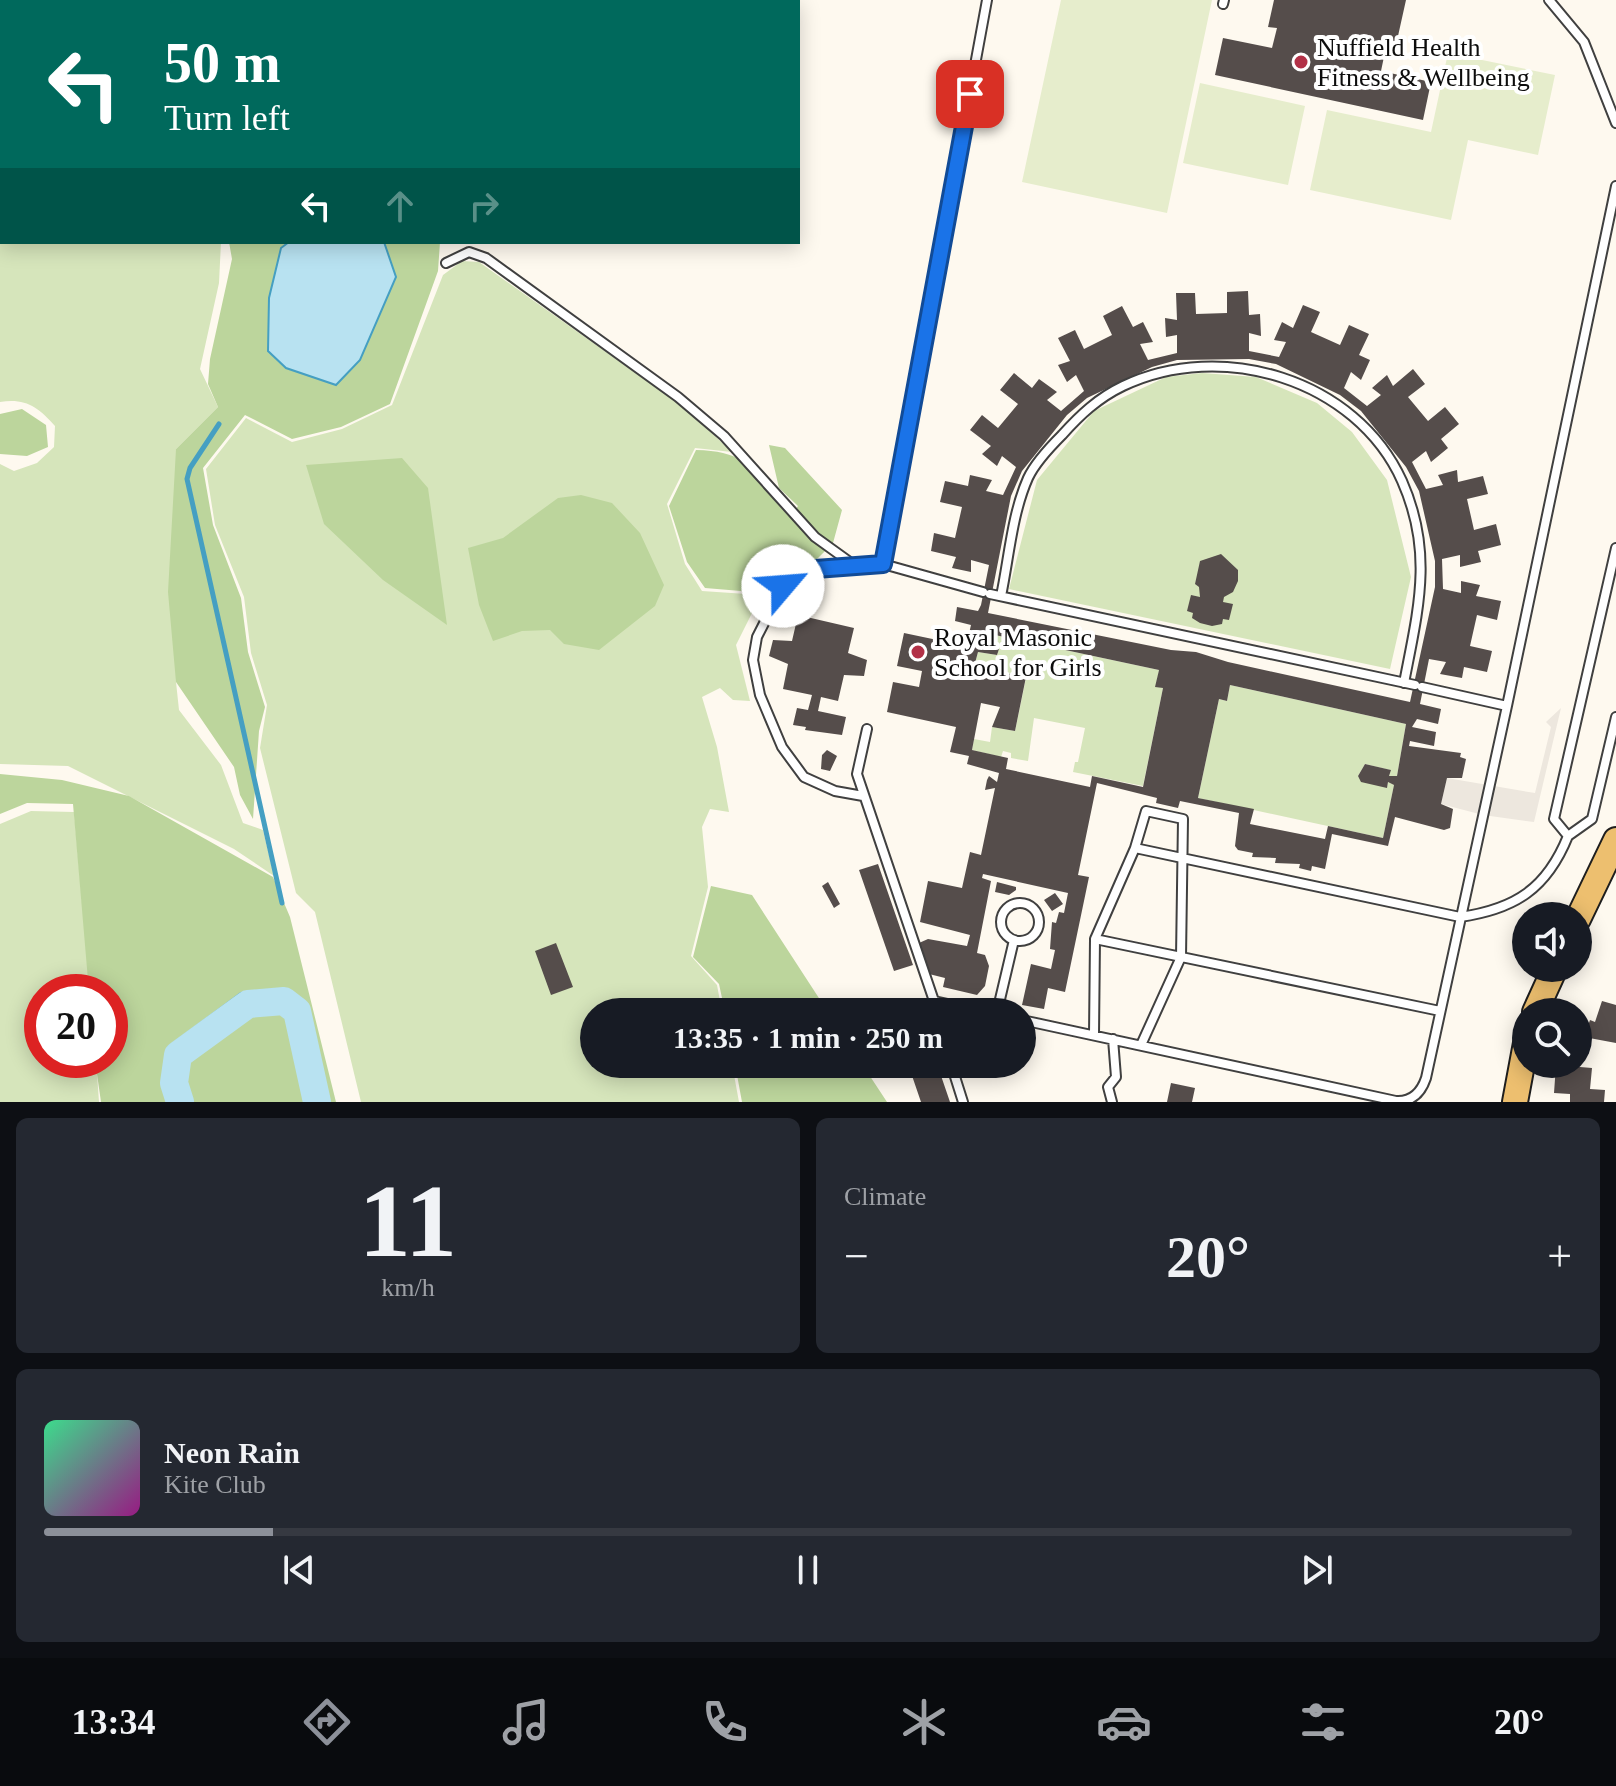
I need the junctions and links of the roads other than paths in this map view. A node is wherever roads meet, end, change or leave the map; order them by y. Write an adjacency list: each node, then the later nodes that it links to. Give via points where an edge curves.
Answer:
1 (987, 0): 7 (lane)
2 (1549, 0): 3 (lane, via 1584,42)
3 (1616, 123)
4 (1616, 186): 11 (lane)
5 (446, 263): 8 (lane, via 469,252 486,258 678,397 724,436 815,537)
6 (1616, 548): 15 (lane, via 1554,819)
7 (883, 564): 8 (lane); 9 (lane)
8 (858, 568): 14 (lane, via 802,570 783,586 757,637 753,660 760,695 804,777)
9 (1001, 596): 10 (lane); 10 (lane, via 1029,477 1086,409 1122,386 1166,370 1214,365 1265,372 1346,408 1402,480 1424,569)
10 (1404, 683): 11 (lane)
11 (1507, 706): 20 (lane)
12 (1616, 717): 15 (lane, via 1592,819)
13 (867, 729): 14 (lane, via 857,774)
14 (863, 796): 24 (lane)
15 (1568, 836): 20 (lane, via 1537,889)
16 (1616, 840): 19 (main road)
17 (1135, 848): 18 (lane); 18 (lane, via 1146,811 1183,819); 21 (lane)
18 (1181, 858): 20 (lane); 23 (lane)
19 (1586, 902)
20 (1460, 917): 26 (lane)
21 (1095, 939): 23 (lane); 28 (lane)
22 (1014, 940): 22 (lane, via 1001,921 1009,906 1021,903 1033,908 1038,925 1027,939); 25 (lane)
23 (1181, 957): 26 (lane); 30 (lane)
24 (933, 998)
25 (1000, 998)
26 (1440, 1011): 30 (lane, via 1423,1086 1403,1101)
27 (1036, 1023): 28 (lane)
28 (1094, 1035): 29 (lane)
29 (1113, 1039): 30 (lane); 34 (lane, via 1116,1077 1108,1087)
30 (1141, 1045)
31 (955, 1078): 33 (lane)
32 (1519, 1078): 35 (main road)
33 (963, 1102)
34 (1112, 1102)
35 (1515, 1102)

